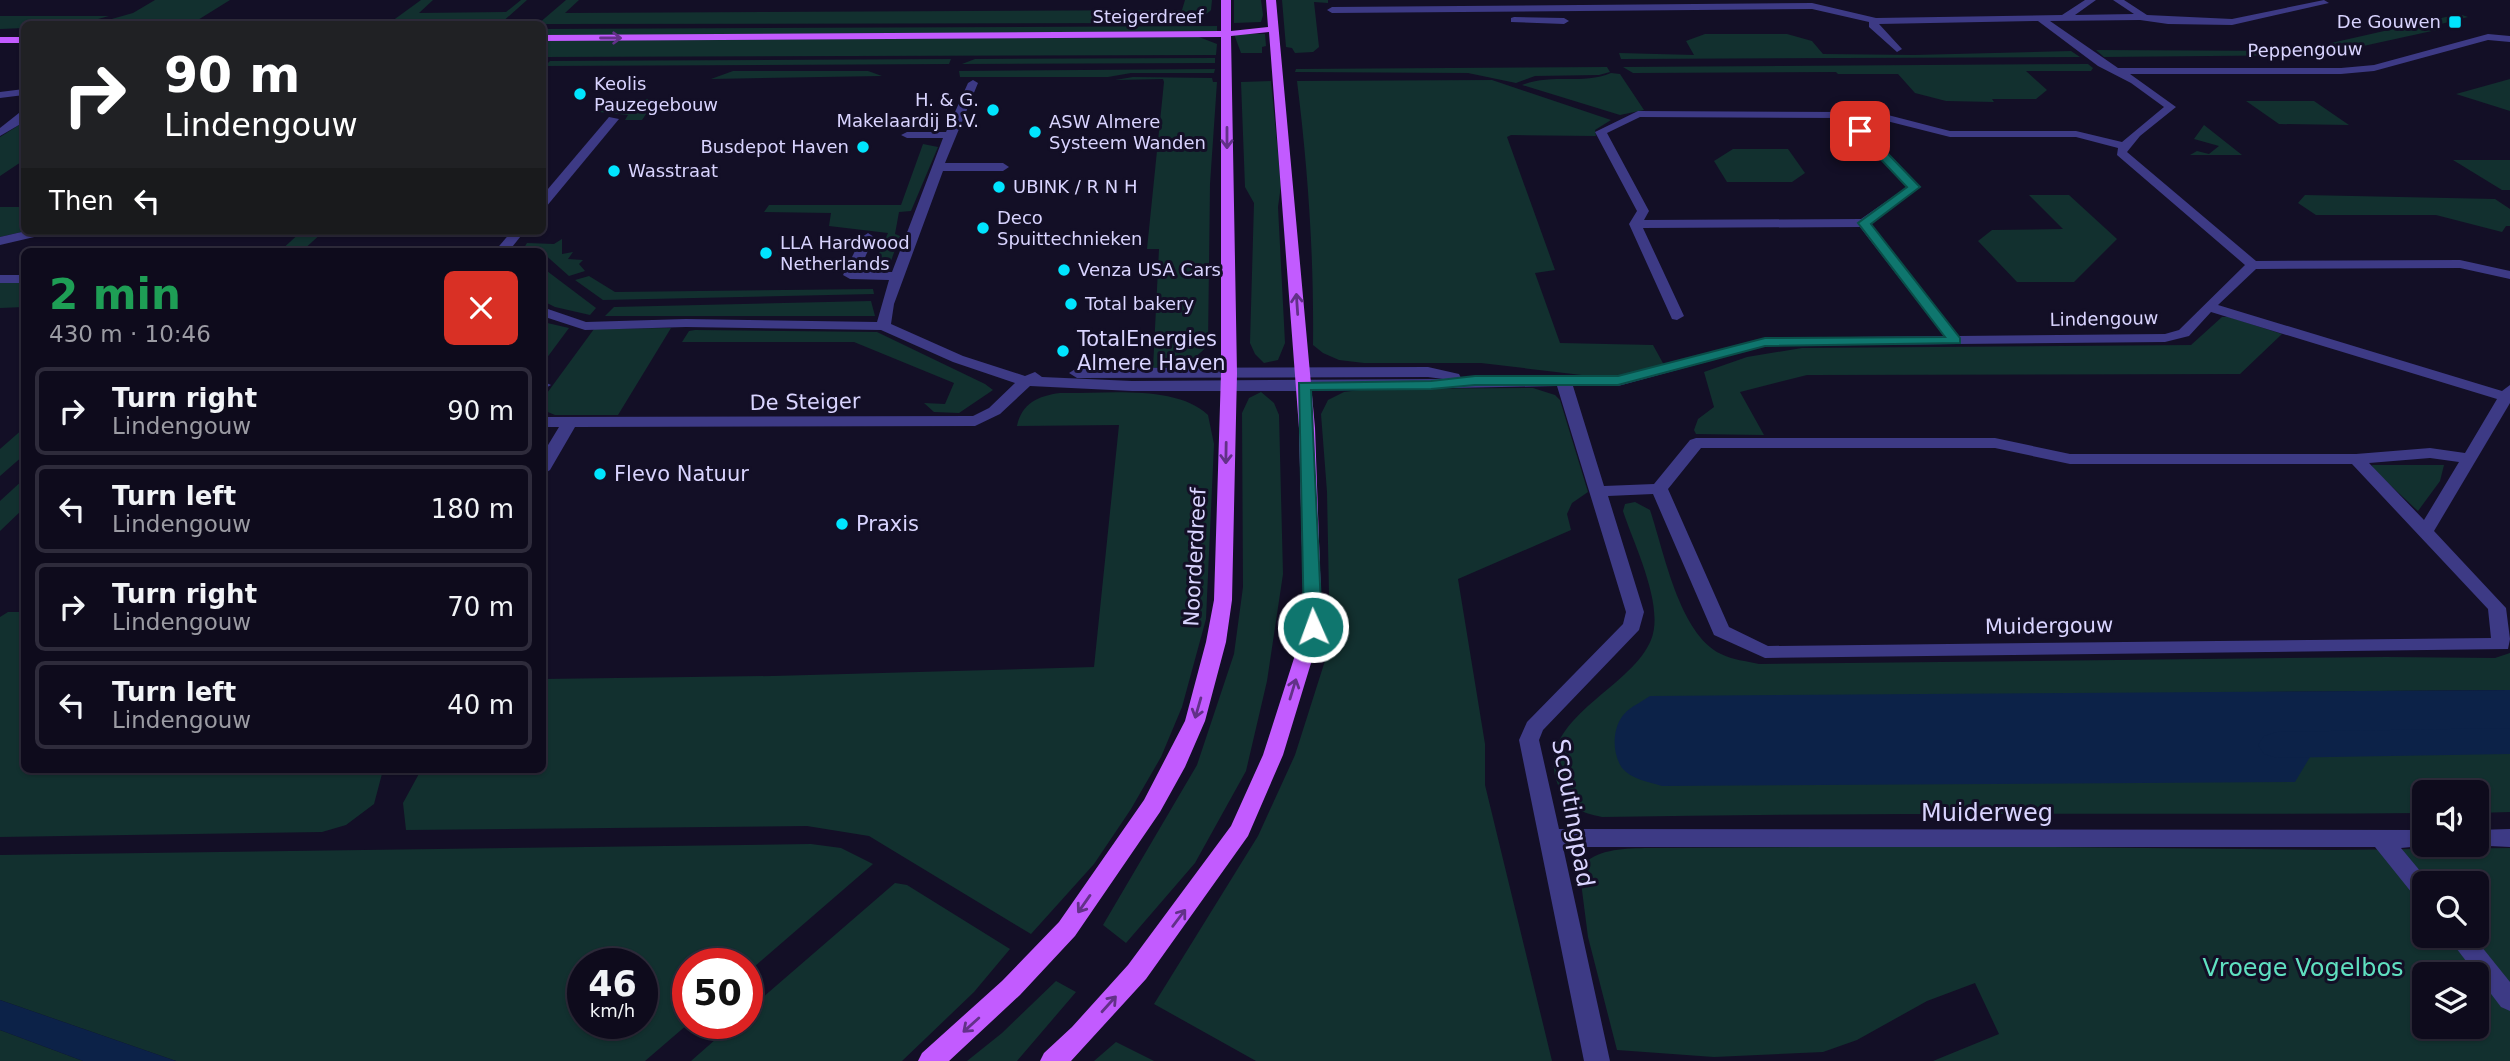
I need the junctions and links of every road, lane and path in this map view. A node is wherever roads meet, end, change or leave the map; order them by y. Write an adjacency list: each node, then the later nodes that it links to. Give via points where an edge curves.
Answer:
1 (1226, 0): 20 (main road, Noorderdreef)
2 (1271, 0): 17 (main road)
3 (2091, 0): 13 (street)
4 (2118, 0): 11 (street)
5 (1809, 3): 8 (street); 15 (street)
6 (2324, 3): 11 (street, via 2232,22)
7 (1450, 4): 9 (street); 10 (street, via 1369,13)
8 (1609, 4): 9 (street)
9 (1486, 8): 14 (street, via 1493,20)
10 (1332, 10)
11 (2140, 17): 13 (street)
12 (2042, 20): 13 (street); 15 (street); 26 (street)
13 (2061, 20)
14 (1564, 21)
15 (1876, 21): 25 (street, via 1872,24)
16 (548, 27): 20 (main road, Steigerdreef)
17 (1274, 29): 20 (main road, Steigerdreef); 56 (main road, one-way to 17)
18 (0, 30): 19 (main road)
19 (21, 30)
20 (1226, 30): 21 (main road, Steigerdreef, one-way to 20); 55 (main road, Noorderdreef, one-way to 55)
21 (546, 38)
22 (2510, 39): 26 (street, Peppengouw, via 2488,37 2352,70)
23 (0, 40): 24 (main road)
24 (21, 40)
25 (1896, 49)
26 (2115, 71): 36 (street, via 2171,107)
27 (973, 83): 35 (street)
28 (21, 92): 29 (street)
29 (0, 95)
30 (1845, 115): 36 (street, via 1853,109 1950,134 2076,134); 40 (street, via 1914,187); 41 (street, via 1638,114 1601,132 1643,211)
31 (21, 118): 33 (street)
32 (613, 119): 39 (street)
33 (0, 133)
34 (906, 135): 35 (street)
35 (950, 135): 37 (street)
36 (2124, 146): 45 (street, via 2121,153)
37 (939, 167): 38 (street); 47 (street)
38 (1003, 167)
39 (546, 199)
40 (1864, 223): 41 (street); 54 (street)
41 (1635, 224): 52 (street)
42 (25, 235): 44 (street)
43 (868, 237): 47 (street, via 850,275)
44 (0, 241)
45 (2253, 265): 46 (street, via 2460,264); 50 (street, Lindengouw)
46 (2510, 275)
47 (899, 276): 53 (street)
48 (0, 279): 49 (street)
49 (21, 279)
50 (2208, 307): 54 (street, Lindengouw, via 2184,333 2165,338); 59 (street)
51 (546, 312): 53 (street, via 585,326)
52 (1677, 316)
53 (883, 326): 57 (street, via 958,359)
54 (1955, 341): 58 (street, Lindengouw, via 1765,342 1618,381)
55 (1229, 379): 56 (street, Lindengouw); 57 (street, via 1119,386); 77 (main road, Noorderdreef, one-way to 77, via 1223,600 1195,721 1152,806 1067,929 1011,989)
56 (1303, 379): 58 (street, Lindengouw, via 1431,385); 78 (main road, one-way to 56, via 1138,972 1191,901 1240,830 1273,755 1313,627)
57 (1025, 381): 61 (street, De Steiger, via 1000,410 975,421)
58 (1564, 382): 66 (street)
59 (2508, 393): 62 (street)
60 (546, 422): 61 (street, De Steiger)
61 (569, 424): 64 (street)
62 (2469, 458): 63 (street, via 2430,453); 67 (street)
63 (2356, 459): 65 (street, via 2070,459 1995,443 1696,443); 67 (street, Muidergouw)
64 (546, 463)
65 (1659, 489): 66 (street); 68 (street, Muidergouw, via 1721,631 1765,652 2501,644)
66 (1598, 491): 69 (street, Scoutingpad, via 1635,612 1632,626 1534,727 1529,740)
67 (2426, 531): 68 (street, Muidergouw)
68 (2503, 610)
69 (1549, 838): 73 (street, Muiderweg); 79 (street, Scoutingpad)
70 (2510, 838): 72 (street)
71 (2412, 839): 73 (street, Muiderweg)
72 (2489, 839)
73 (2382, 840): 74 (street)
74 (2412, 877)
75 (2469, 948): 76 (street)
76 (2510, 1000)
77 (931, 1061)
78 (1053, 1061)
79 (1597, 1061)

